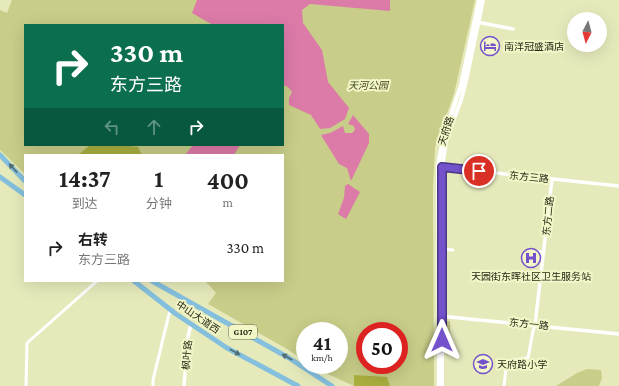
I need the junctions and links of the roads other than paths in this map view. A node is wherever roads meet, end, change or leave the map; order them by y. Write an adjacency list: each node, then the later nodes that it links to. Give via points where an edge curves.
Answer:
1 (479, 0): 3 (main road, 天府路)
2 (483, 0): 3 (main road, 天府路)
3 (477, 22): 4 (street); 6 (main road, 天府路, via 460,92 442,143)
4 (513, 29)
5 (0, 155): 9 (highway, one-way to 5)
6 (440, 167): 8 (street, 东方三路); 12 (main road, 天府路); 20 (main road, 天府路)
7 (0, 177): 11 (highway)
8 (552, 179): 10 (street, 东方三路); 15 (street, 东方二路)
9 (24, 180)
10 (619, 186)
11 (24, 194)
12 (442, 249): 13 (street); 20 (main road, 天府路)
13 (453, 250)
14 (532, 251): 15 (street)
15 (544, 252): 22 (street, 东方二路)
16 (96, 282): 24 (street, via 27,344)
17 (135, 282): 19 (highway, 中山大道西 / G107)
18 (154, 282): 28 (highway, 中山大道西 / G107, one-way to 18, via 289,358)
19 (170, 310): 21 (highway, 中山大道西 / G107); 25 (street, via 152,380)
20 (440, 316): 22 (street, 东方一路); 29 (main road, 天府路); 30 (main road, 天府路)
21 (190, 324): 26 (street, 枫叶路); 27 (highway, 中山大道西 / G107, one-way to 27, via 227,348)
22 (535, 325): 23 (street, 东方一路); 31 (street, via 528,358 507,361)
23 (619, 334)
24 (26, 386)
25 (153, 386)
26 (184, 386)
27 (298, 386)
28 (332, 386)
29 (439, 386)
30 (442, 386)
31 (504, 386)

